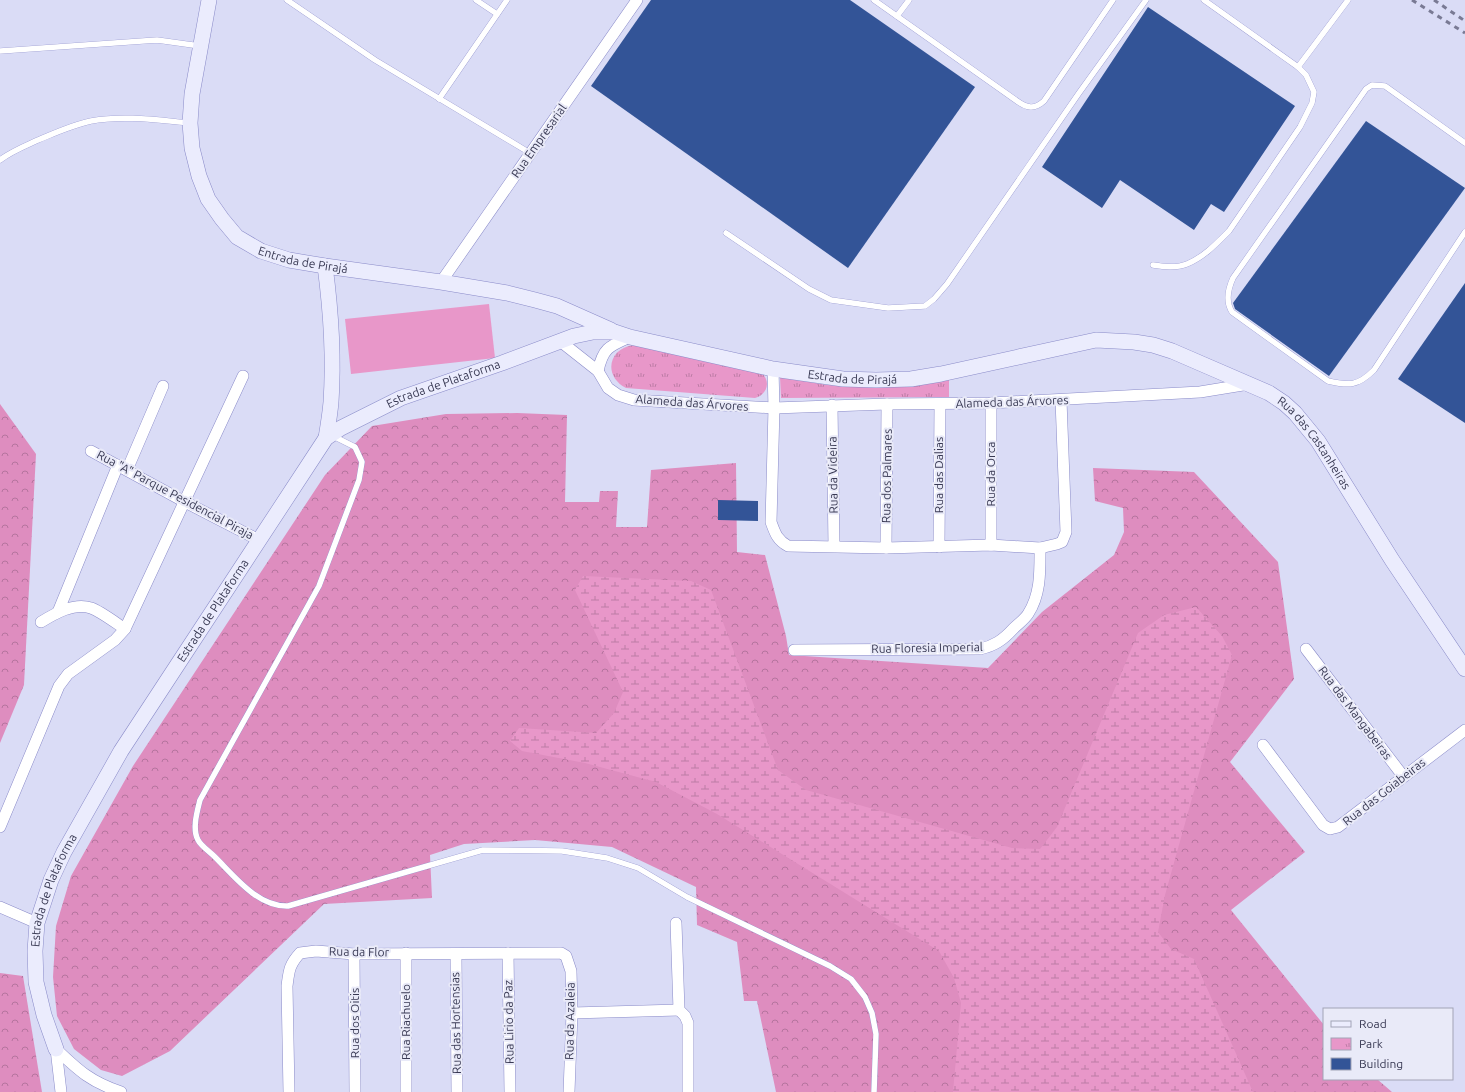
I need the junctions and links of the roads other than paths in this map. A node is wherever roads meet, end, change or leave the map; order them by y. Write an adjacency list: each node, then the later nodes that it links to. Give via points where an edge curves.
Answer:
1 (209, 0): 14 (main road, Entrada de Pirajá)
2 (287, 0): 17 (lane, via 375,60)
3 (476, 0): 12 (lane)
4 (507, 0): 12 (lane)
5 (637, 0): 20 (street, Rua Empresarial)
6 (875, 0): 13 (lane)
7 (909, 0): 13 (lane)
8 (1113, 0): 13 (lane, via 1044,101 1039,106 1031,108 1017,101)
9 (1146, 0): 23 (lane, via 947,284 925,306 888,308 831,300 810,289)
10 (1204, 0): 16 (lane)
11 (1348, 0): 16 (lane)
12 (497, 14): 17 (lane)
13 (898, 16)
14 (200, 46): 15 (lane, via 157,40); 18 (main road, Entrada de Pirajá)
15 (0, 51)
16 (1298, 67): 24 (lane, via 1306,75 1314,92 1312,103 1300,127 1229,231 1215,245 1187,264 1168,267)
17 (439, 99): 20 (lane)
18 (190, 123): 21 (lane, via 153,119 91,121 63,129 11,152); 25 (main road, Entrada de Pirajá, via 192,148 208,199 238,236 261,251 289,260)
19 (1465, 142): 22 (lane, via 1385,86 1372,85 1366,89 1233,278 1228,293 1229,308 1328,381 1353,384 1364,380 1374,370)
20 (530, 153): 26 (street, Rua Empresarial)
21 (0, 160)
22 (1465, 232)
23 (726, 233)
24 (1153, 265)
25 (325, 266): 26 (main road, Entrada de Pirajá); 42 (main road, via 329,296 331,357)
26 (441, 282): 27 (main road, Entrada de Pirajá, via 507,293 550,304)
27 (615, 332): 28 (main road, Estrada de Plataforma); 29 (main road, Estrada de Plataforma, via 590,332)
28 (630, 337): 31 (main road, Estrada de Pirajá); 32 (street, via 612,345 605,352)
29 (560, 341): 32 (street, Alameda das Árvores); 42 (main road, Estrada de Plataforma, via 502,364 401,398 340,428)
30 (1074, 344): 31 (main road, Estrada de Pirajá, via 911,379 843,379); 34 (main road, Rua das Castanheiras, via 1114,340 1153,345)
31 (773, 369): 41 (street)
32 (598, 371): 41 (street, Alameda das Árvores, via 608,388 618,395 634,400)
33 (243, 376): 45 (street)
34 (1249, 384): 36 (street, Alameda das Árvores, via 1200,392); 57 (main road, Rua das Castanheiras, via 1284,403 1302,420 1318,441)
35 (163, 386): 44 (street)
36 (1061, 400): 37 (street, Alameda das Árvores); 51 (street, via 1066,532 1062,542)
37 (991, 403): 39 (street, Alameda das Árvores); 47 (street, Rua da Orca)
38 (888, 404): 39 (street, Alameda das Árvores); 40 (street, Alameda das Árvores); 50 (street, Rua dos Palmares)
39 (940, 404): 49 (street, Rua das Dalias)
40 (832, 405): 41 (street, Alameda das Árvores); 48 (street, Rua da Videira)
41 (774, 408): 48 (street, via 771,522 775,533 780,542 788,546)
42 (328, 437): 46 (main road, Estrada de Plataforma); 82 (lane, via 355,447 362,462 359,480 318,586 200,800 195,821 198,840 240,883 257,896 278,906 288,906 483,850 562,851 607,858 638,868 687,897 830,966 851,979 865,997 872,1013 876,1034)
43 (91, 451): 44 (street, Rua "A" Parque Pesidencial Piraja)
44 (123, 468): 45 (street, Rua "A" Parque Pesidencial Piraja); 52 (street)
45 (185, 502): 46 (street, Rua "A" Parque Pesidencial Piraja); 54 (street)
46 (259, 540): 63 (main road, Estrada de Plataforma, via 121,751 64,852 51,880)
47 (991, 545): 49 (street); 51 (street)
48 (834, 546): 50 (street)
49 (939, 547): 50 (street)
50 (886, 548)
51 (1040, 548): 56 (street, Rua Floresia Imperial, via 1039,582 1036,598 1028,615 1002,640 991,646 980,649)
52 (58, 612): 53 (street); 54 (street, via 72,607 90,608)
53 (41, 622)
54 (125, 629): 61 (street, via 115,640 68,674 59,686)
55 (1306, 649): 60 (street, Rua das Mangabeiras)
56 (794, 650)
57 (1465, 669)
58 (1465, 730): 60 (street, Rua das Goiabeiras)
59 (1262, 745): 60 (street, Rua das Goiabeiras, via 1323,825 1330,829 1338,827)
60 (1403, 776)
61 (0, 827)
62 (0, 907): 63 (street)
63 (37, 923): 72 (main road, Estrada de Plataforma, via 36,982)
64 (676, 923): 70 (street)
65 (406, 953): 68 (street, Rua da Flor); 69 (street, Rua da Flor); 77 (street, Rua Riachuelo)
66 (508, 953): 67 (street, Rua da Flor); 69 (street, Rua da Flor); 79 (street, Rua Lirio da Paz)
67 (561, 953): 71 (street, Rua da Azaleia, via 566,956 571,971)
68 (354, 954): 75 (street, Rua da Flor, via 316,951 300,953 293,960 287,986); 76 (street, Rua dos Oitis)
69 (456, 954): 78 (street, Rua das Hortensias)
70 (679, 1010): 71 (street); 81 (street, via 688,1023)
71 (572, 1013): 80 (street, Rua da Azaleia)
72 (56, 1049): 73 (street, Estrada de Plataforma); 74 (street, via 79,1071 98,1083)
73 (61, 1092)
74 (121, 1092)
75 (289, 1092)
76 (355, 1092)
77 (406, 1092)
78 (457, 1092)
79 (510, 1092)
80 (569, 1092)
81 (688, 1092)
82 (874, 1092)

